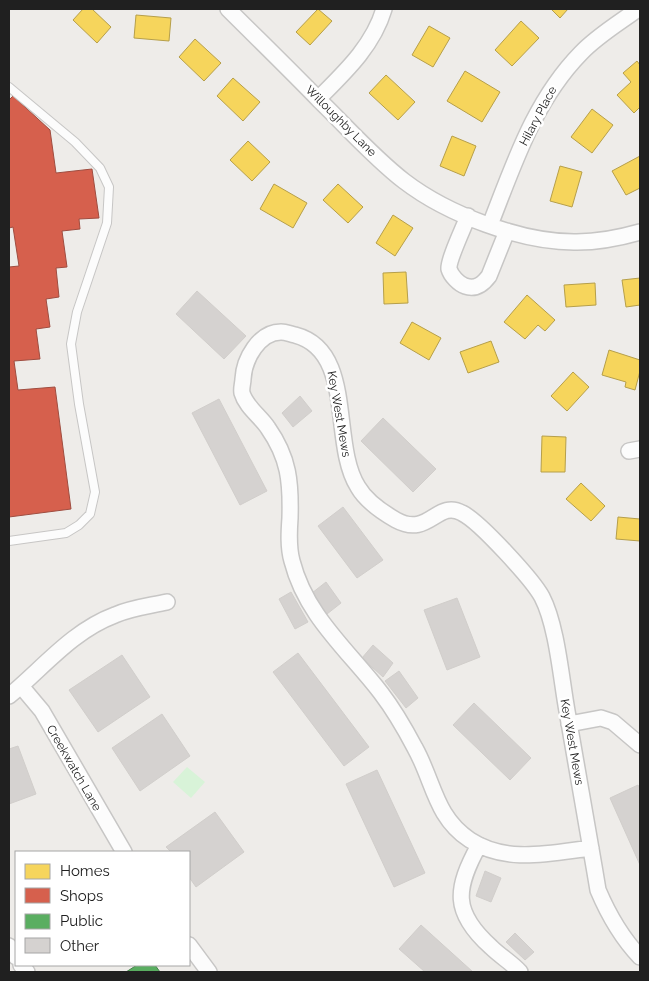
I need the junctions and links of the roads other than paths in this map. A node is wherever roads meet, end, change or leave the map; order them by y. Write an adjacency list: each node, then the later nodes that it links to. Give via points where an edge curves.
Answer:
1 (228, 9): 5 (street, Willoughby Lane)
2 (384, 9): 5 (street, via 362,52)
3 (638, 9): 7 (street, Hilary Place, via 582,52 555,84 528,129)
4 (9, 89): 10 (lane, via 75,142 100,168 109,187 107,223 77,312 72,344 95,492 90,514 66,533)
5 (318, 99): 6 (street, Willoughby Lane, via 405,181 426,196)
6 (468, 216): 7 (street, Willoughby Lane); 8 (street, via 449,269 455,280 464,286 476,287 489,276)
7 (490, 225): 8 (street, Willoughby Lane)
8 (507, 231): 9 (street, Willoughby Lane, via 546,240 575,242)
9 (640, 232)
10 (9, 541)
11 (167, 602): 12 (street, via 113,615 86,630 56,652)
12 (21, 686): 13 (street); 18 (street, Creekwatch Lane, via 42,711)
13 (9, 696)
14 (569, 724): 15 (street, via 601,718 613,722); 16 (street, Key West Mews, via 556,644 541,595 520,568 460,511 450,508 427,522 413,526 398,522 373,504 358,488 348,466 335,379 329,361 318,345 299,336 278,332 262,340 249,354 242,393 278,441 286,464 290,484 291,560 300,583 328,632 382,694 402,724 418,754 438,806 466,838); 17 (street, Key West Mews)
15 (640, 745)
16 (479, 845): 17 (street, via 502,854 523,856); 22 (street, via 462,883 464,914 475,932)
17 (591, 848): 20 (street, Key West Mews, via 598,890 609,916)
18 (123, 851)
19 (190, 946): 21 (street)
20 (640, 957)
21 (208, 972)
22 (520, 972)

